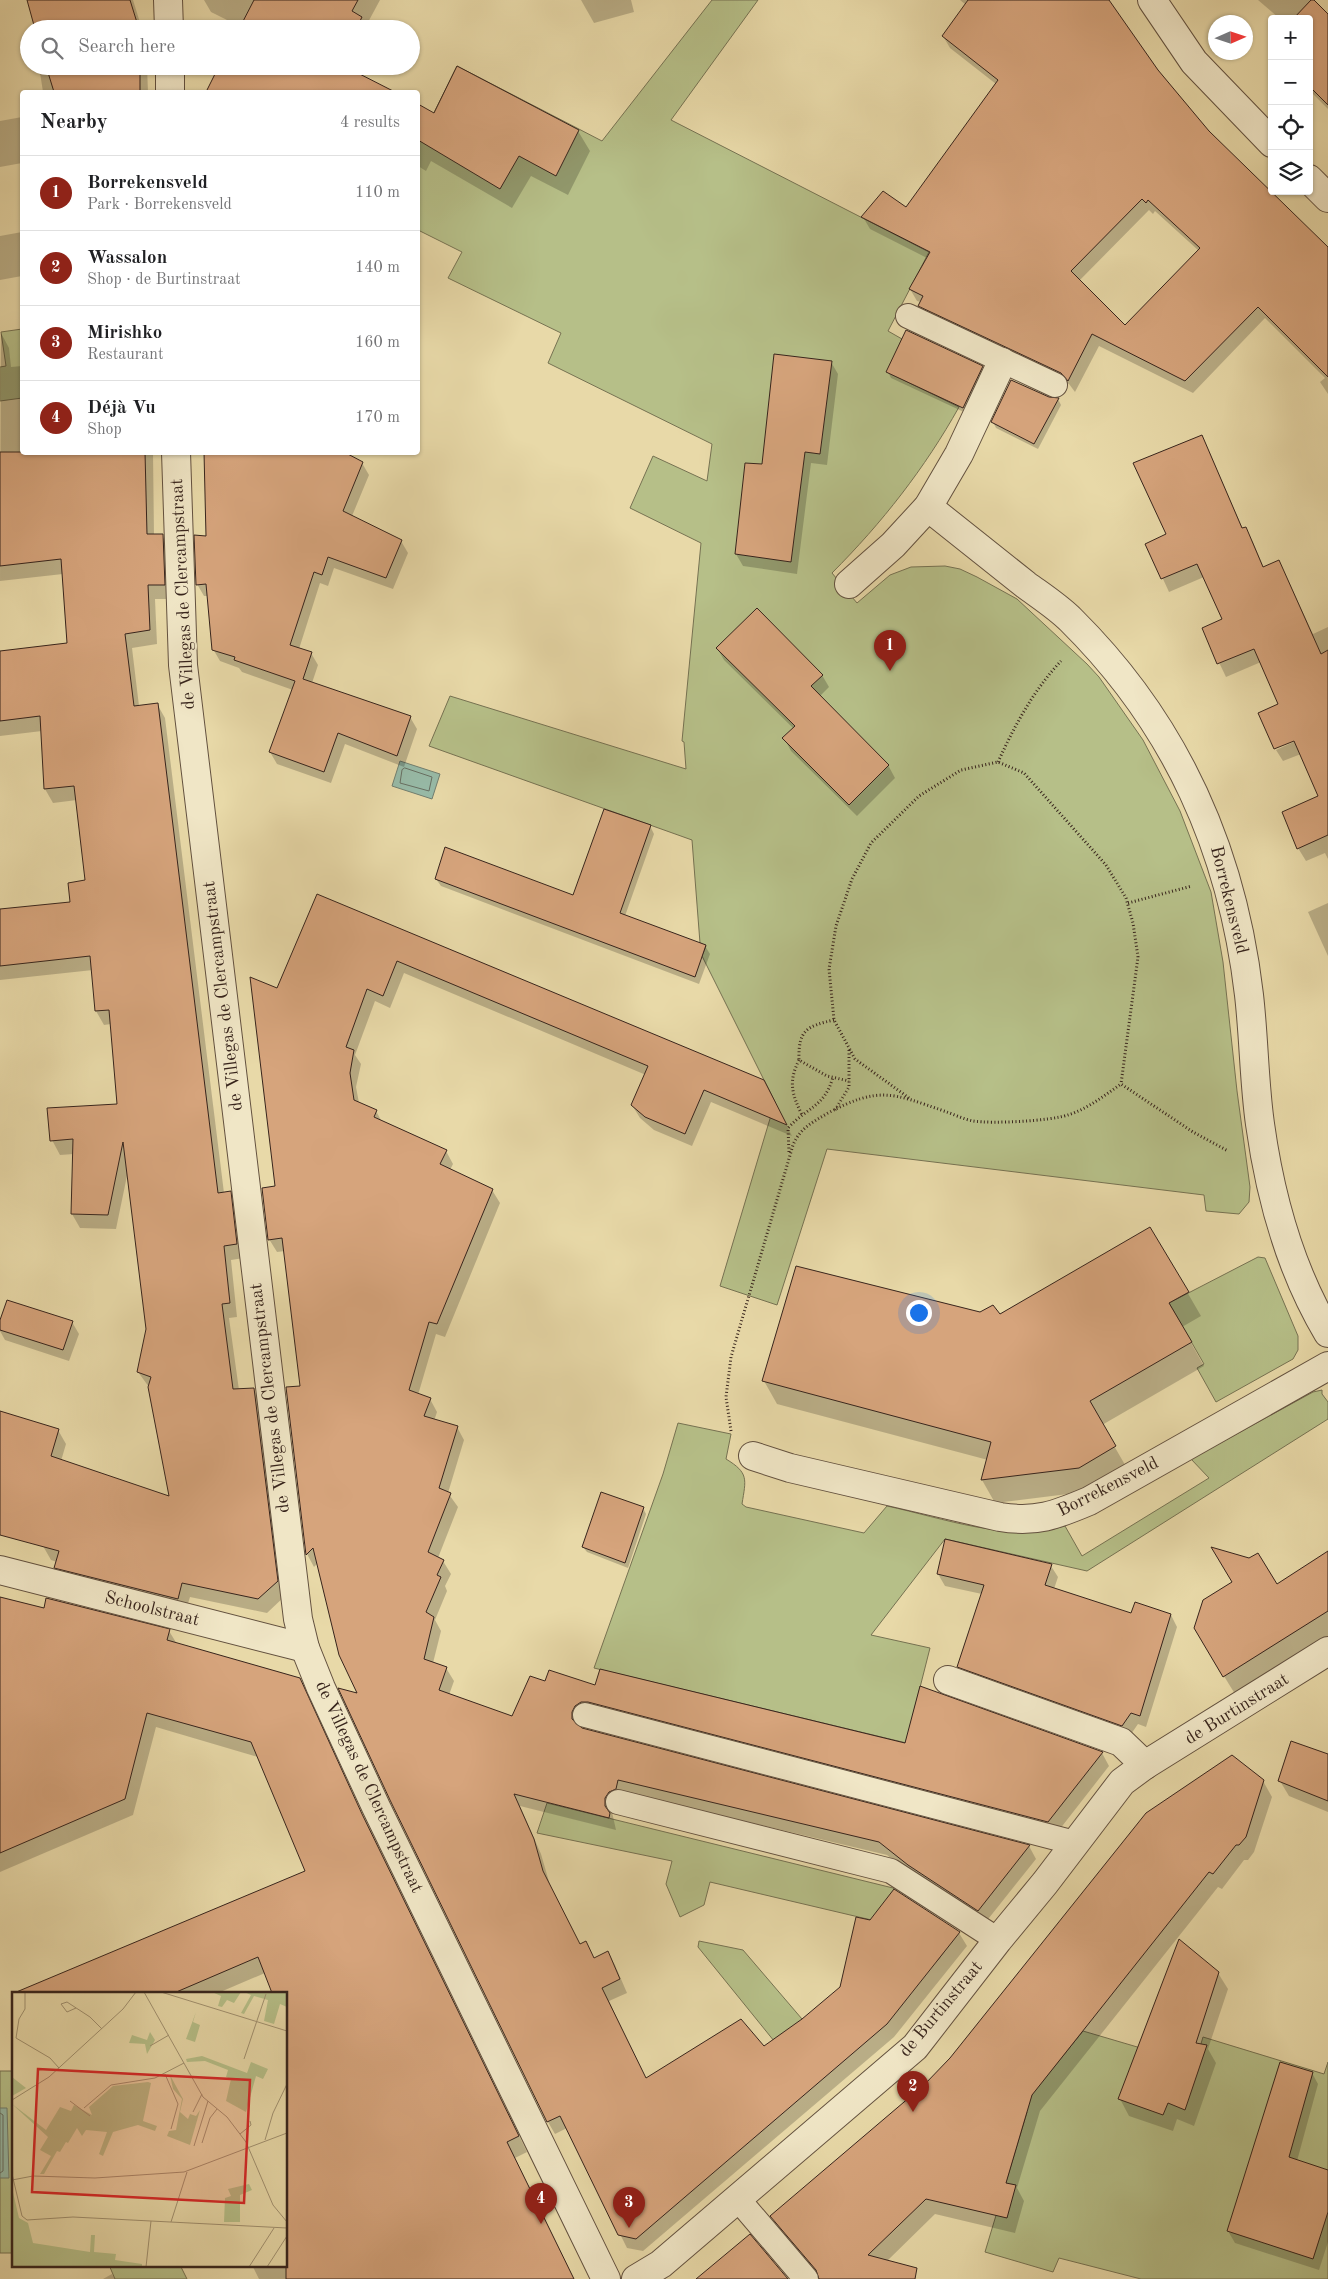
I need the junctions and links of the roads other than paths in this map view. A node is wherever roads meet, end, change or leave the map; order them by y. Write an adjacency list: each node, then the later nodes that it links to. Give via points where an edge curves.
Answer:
1 (168, 0): 3 (street)
2 (1152, 0): 6 (street, via 1194,62)
3 (169, 20)
4 (170, 75): 5 (street)
5 (170, 90)
6 (1268, 139)
7 (1313, 183): 8 (street)
8 (1328, 198)
9 (908, 316): 10 (lane)
10 (1002, 362): 11 (lane); 13 (street, via 959,454)
11 (1055, 386)
12 (176, 455): 19 (street, de Villegas de Clercampstraat, via 183,665 293,1591)
13 (928, 507): 14 (street, via 893,545); 15 (street, Borrekensveld, via 1065,615 1085,636 1130,688 1169,744 1194,791 1225,873 1246,967 1260,1124 1274,1195 1292,1256)
14 (849, 584)
15 (1328, 1333)
16 (1328, 1366): 17 (street, Borrekensveld, via 1089,1501 1033,1520 991,1515 790,1468)
17 (753, 1456)
18 (0, 1570): 19 (street, Schoolstraat)
19 (305, 1648): 28 (street, de Villegas de Clercampstraat, via 376,1807)
20 (1328, 1651): 23 (street, de Burtinstraat)
21 (948, 1680): 23 (street, via 1121,1742)
22 (586, 1715): 25 (lane)
23 (1145, 1765): 25 (street, de Burtinstraat, via 1122,1782)
24 (618, 1802): 26 (lane, via 890,1871)
25 (1075, 1843): 26 (street, de Burtinstraat)
26 (998, 1940): 27 (street, de Burtinstraat, via 915,2047)
27 (736, 2198): 29 (street, de Burtinstraat, via 661,2264); 30 (lane)
28 (606, 2279)
29 (636, 2279)
30 (806, 2279)

